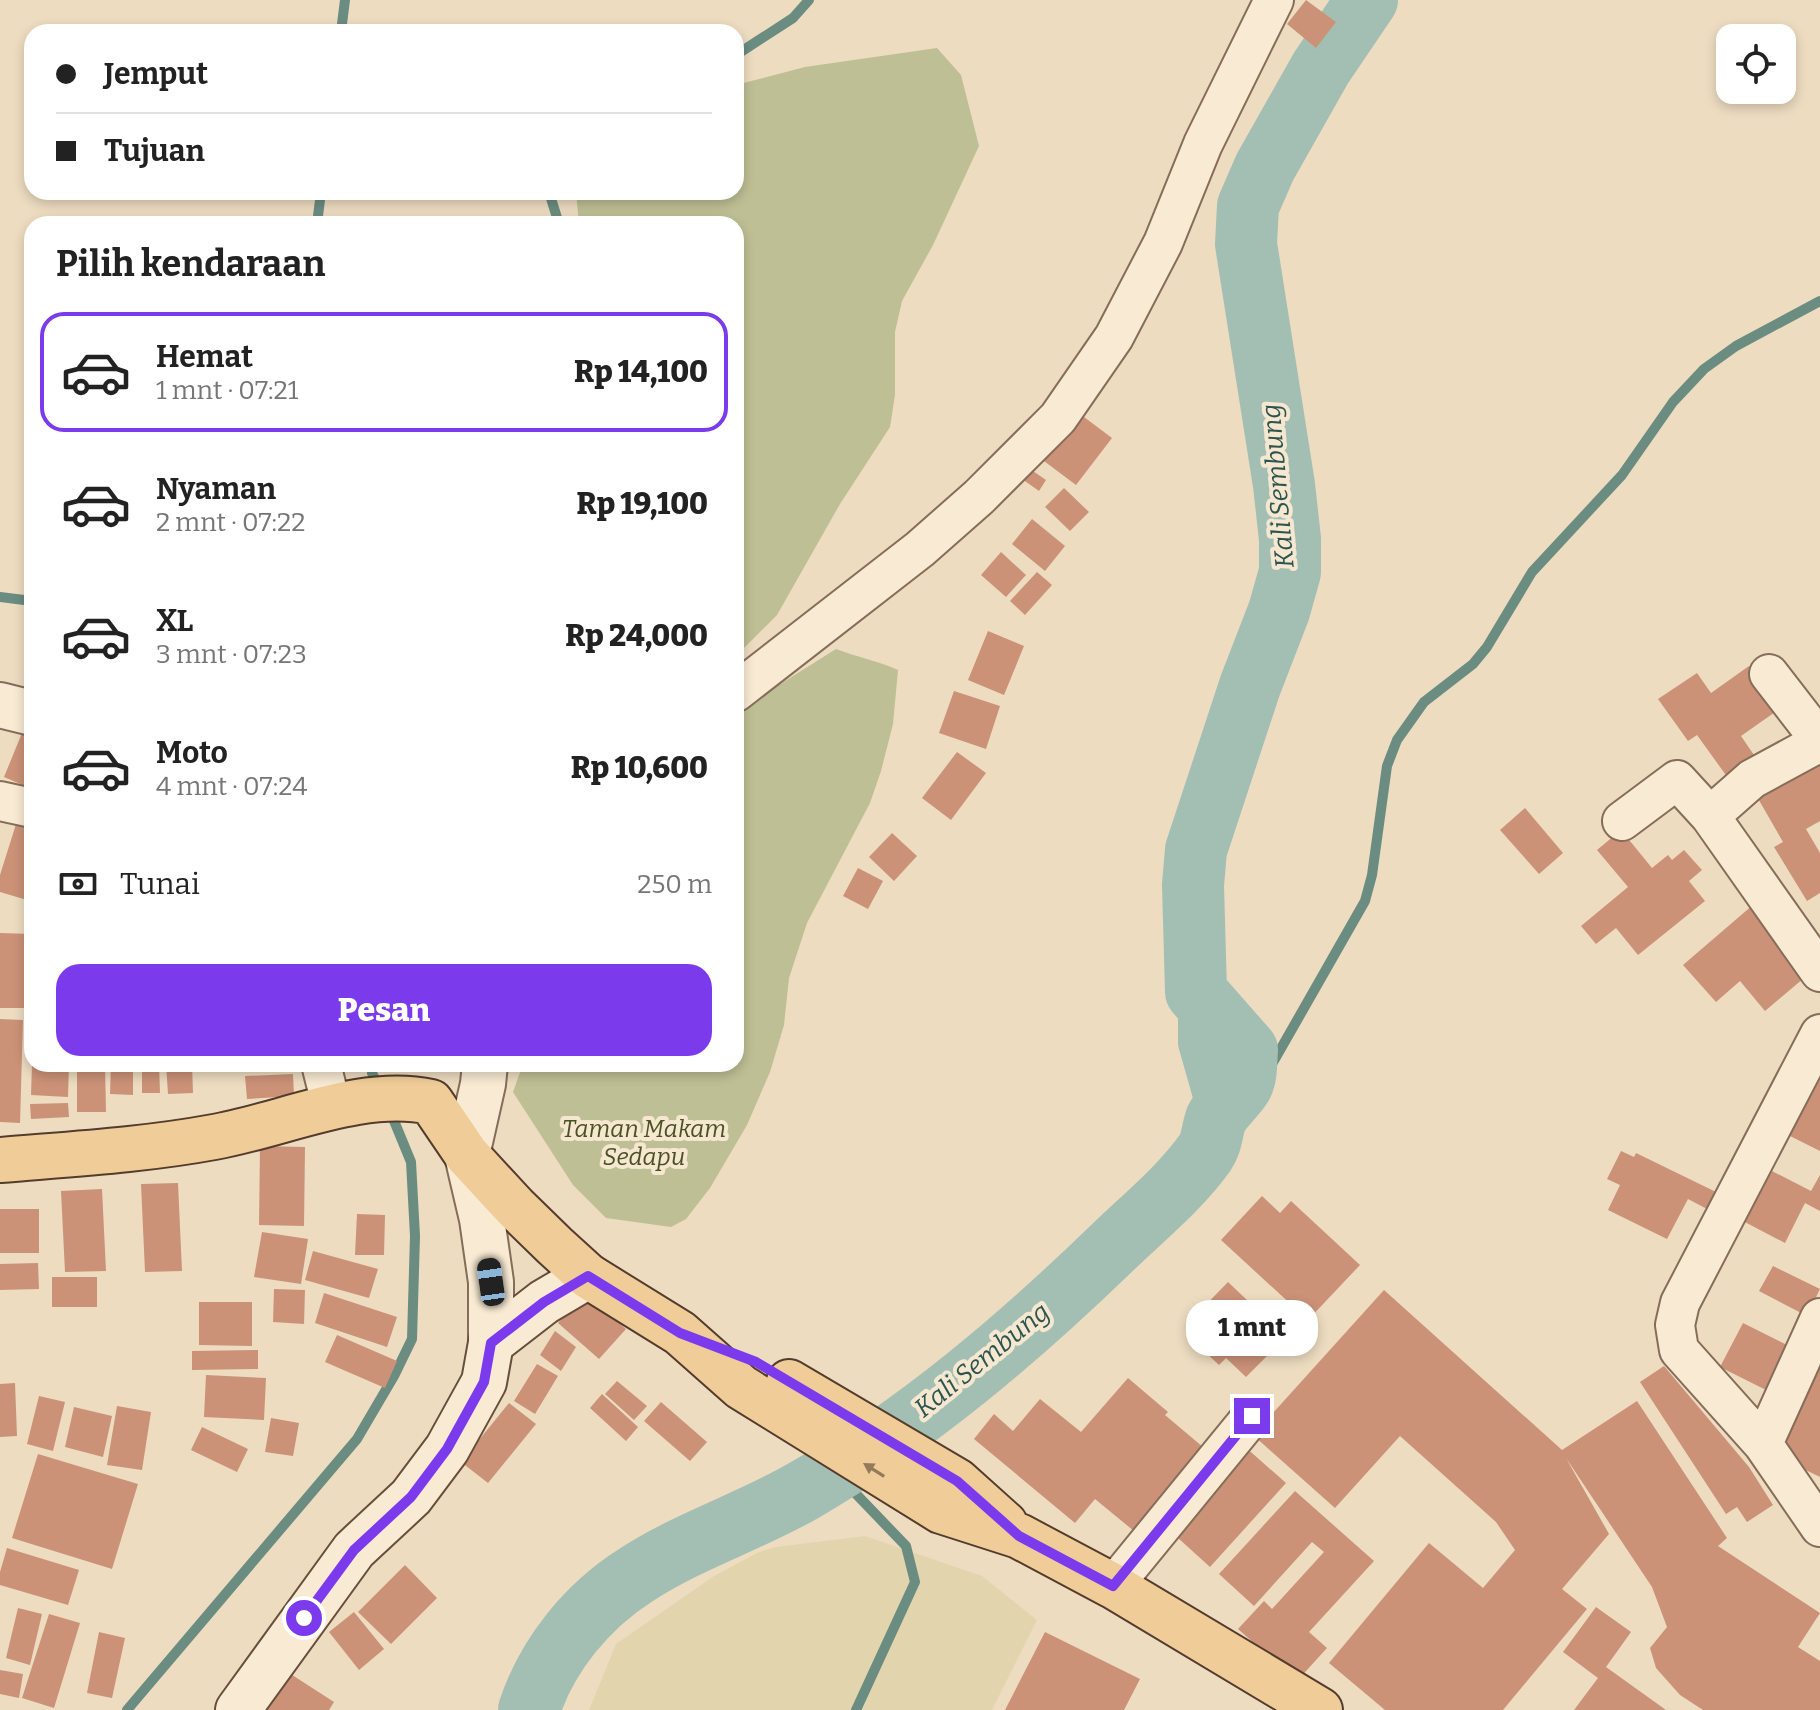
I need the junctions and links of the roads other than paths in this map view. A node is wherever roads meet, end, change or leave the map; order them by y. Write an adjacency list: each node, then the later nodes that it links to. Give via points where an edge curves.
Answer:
1 (1274, 0): 3 (street, via 1203,144 1163,243 1114,337 1058,418 920,549)
2 (1769, 674): 4 (street)
3 (744, 686)
4 (1820, 741): 7 (street, via 1752,779)
5 (0, 801): 6 (street)
6 (24, 806)
7 (1710, 816): 8 (street, via 1677,780); 9 (street)
8 (1622, 821)
9 (1820, 972)
10 (1820, 1034): 20 (street, via 1680,1303 1675,1325 1679,1350)
11 (323, 1072): 13 (street)
12 (484, 1072): 14 (main road)
13 (334, 1107): 14 (main road, via 407,1097 431,1102); 15 (main road, via 215,1137)
14 (467, 1155): 16 (main road); 18 (main road, via 491,1282)
15 (0, 1160)
16 (588, 1276): 18 (main road); 22 (main road, via 949,1496)
17 (1820, 1318): 20 (street)
18 (491, 1343): 23 (main road, via 484,1382 447,1449 411,1497 354,1550)
19 (1252, 1416): 22 (street)
20 (1763, 1444): 21 (street)
21 (1820, 1527)
22 (1113, 1586): 24 (main road)
23 (238, 1710)
24 (1320, 1710)

